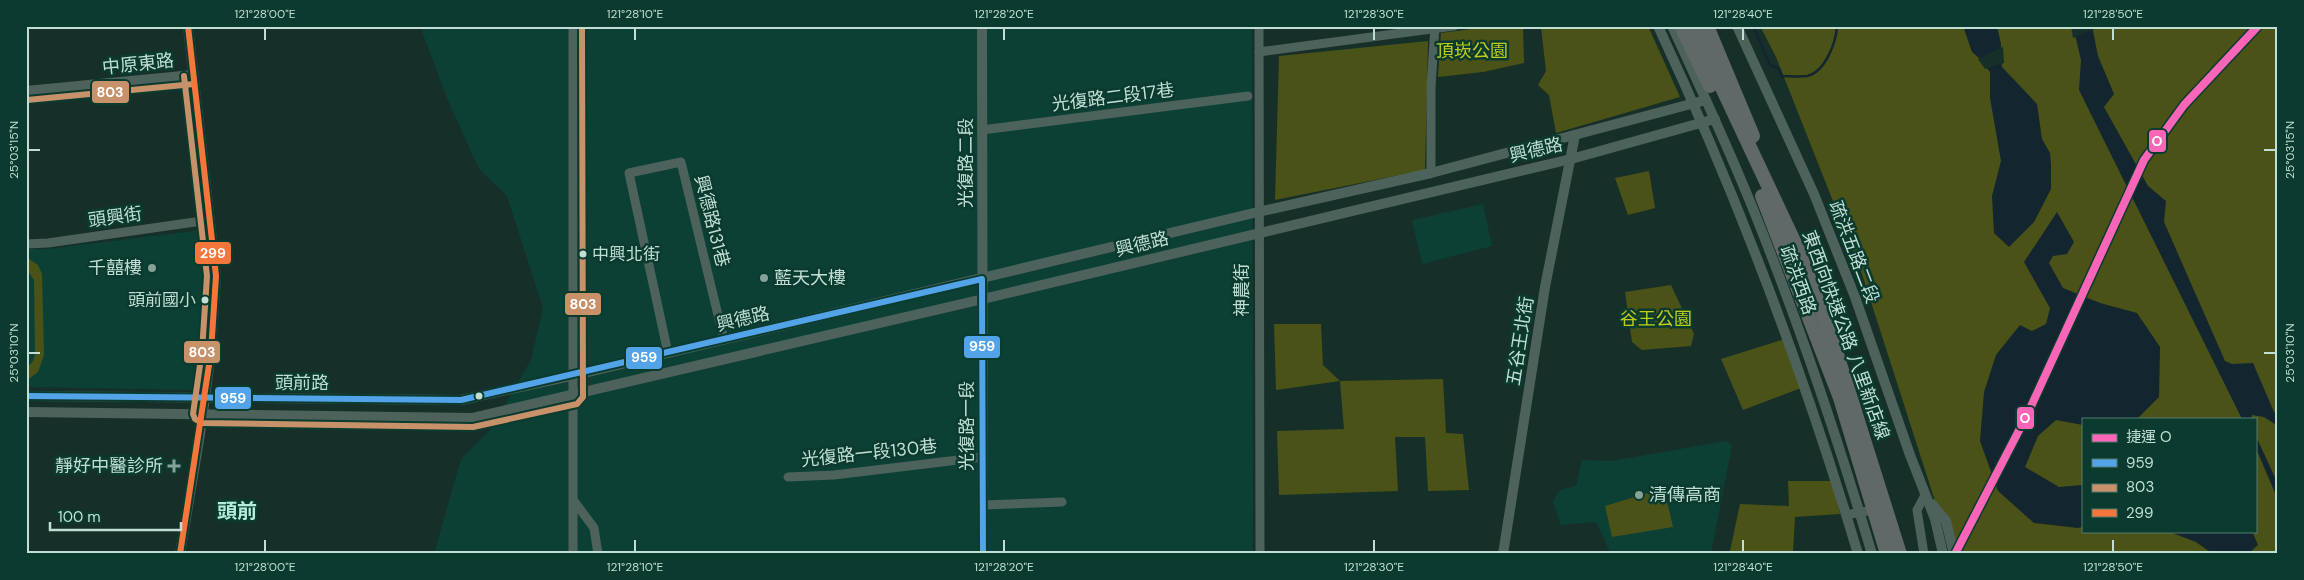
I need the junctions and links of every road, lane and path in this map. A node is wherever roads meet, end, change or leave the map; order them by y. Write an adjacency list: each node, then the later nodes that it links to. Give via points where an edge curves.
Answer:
1 (188, 26): 14 (street)
2 (573, 26): 34 (street)
3 (982, 26): 21 (street, 光復路二段)
4 (1259, 26): 13 (street, 神農街)
5 (1454, 26): 12 (street)
6 (1658, 26): 18 (street, 疏洪西路)
7 (1672, 26): 17 (street, 疏洪西路)
8 (1681, 26): 56 (highway, 東西向快速公路 八里新店線, via 1737,137 1777,232 1840,398)
9 (1693, 26): 27 (highway, 東西向快速公路 八里新店線)
10 (1707, 26): 27 (highway)
11 (1737, 26): 42 (street, 疏洪五路二段, via 1814,194)
12 (1435, 27): 13 (street); 24 (street)
13 (1259, 52): 25 (street, 神農街)
14 (193, 75): 15 (street, 中原東路); 26 (street)
15 (26, 91)
16 (1248, 96): 21 (street, 光復路二段17巷)
17 (1706, 100): 18 (street, 興德路); 19 (street, 疏洪西路)
18 (1694, 103): 20 (street, 疏洪西路); 22 (street, 興德路)
19 (1715, 119): 20 (street, 興德路); 46 (street, 疏洪西路, via 1790,303)
20 (1702, 122): 23 (street, 興德路); 47 (street, 疏洪西路, via 1775,306)
21 (982, 130): 30 (street, 光復路二段)
22 (1574, 135): 23 (street, 五谷王北街); 24 (street, 興德路)
23 (1570, 159): 28 (street, 興德路); 53 (street, 五谷王北街, via 1545,286)
24 (1431, 173): 25 (street, 興德路)
25 (1258, 212): 28 (street, 神農街); 30 (street, 興德路)
26 (209, 220): 29 (street, 頭興街, via 48,244); 37 (street, via 216,276)
27 (1787, 228): 57 (highway, 東西向快速公路 八里新店線, via 1836,352)
28 (1258, 233): 31 (street, 興德路); 52 (street, 神農街)
29 (26, 244)
30 (982, 279): 31 (street, 光復路二段); 32 (street, 興德路)
31 (983, 299): 35 (street, 興德路); 40 (street, 光復路一段)
32 (724, 340): 33 (street, 興德路); 33 (street, 興德路131巷, via 681,162 629,173)
33 (668, 353): 34 (street, 興德路)
34 (575, 375): 35 (street); 37 (street, 頭前路, via 461,400)
35 (575, 395): 39 (street, 頭前路, via 472,418); 43 (street)
36 (26, 396): 37 (street, 頭前路)
37 (204, 399): 39 (street)
38 (26, 412): 39 (street, 頭前路)
39 (202, 414): 48 (street)
40 (983, 457): 41 (street, 光復路一段130巷, via 834,475); 45 (street, 光復路一段)
41 (788, 477)
42 (1925, 495): 58 (street, via 1917,510); 59 (street, 疏洪五路二段, via 1935,519); 60 (street, 疏洪五路二段, via 1946,521)
43 (574, 502): 49 (street); 50 (street, via 594,528)
44 (1062, 502): 45 (street)
45 (983, 505): 51 (street, 光復路一段)
46 (1860, 512): 47 (street); 55 (street, 疏洪西路); 57 (street, via 1883,508)
47 (1846, 515): 54 (street, 疏洪西路)
48 (180, 554)
49 (573, 554)
50 (598, 554)
51 (983, 554)
52 (1260, 554)
53 (1503, 554)
54 (1858, 554)
55 (1872, 554)
56 (1887, 554)
57 (1898, 554)
58 (1924, 554)
59 (1943, 554)
60 (1954, 554)

